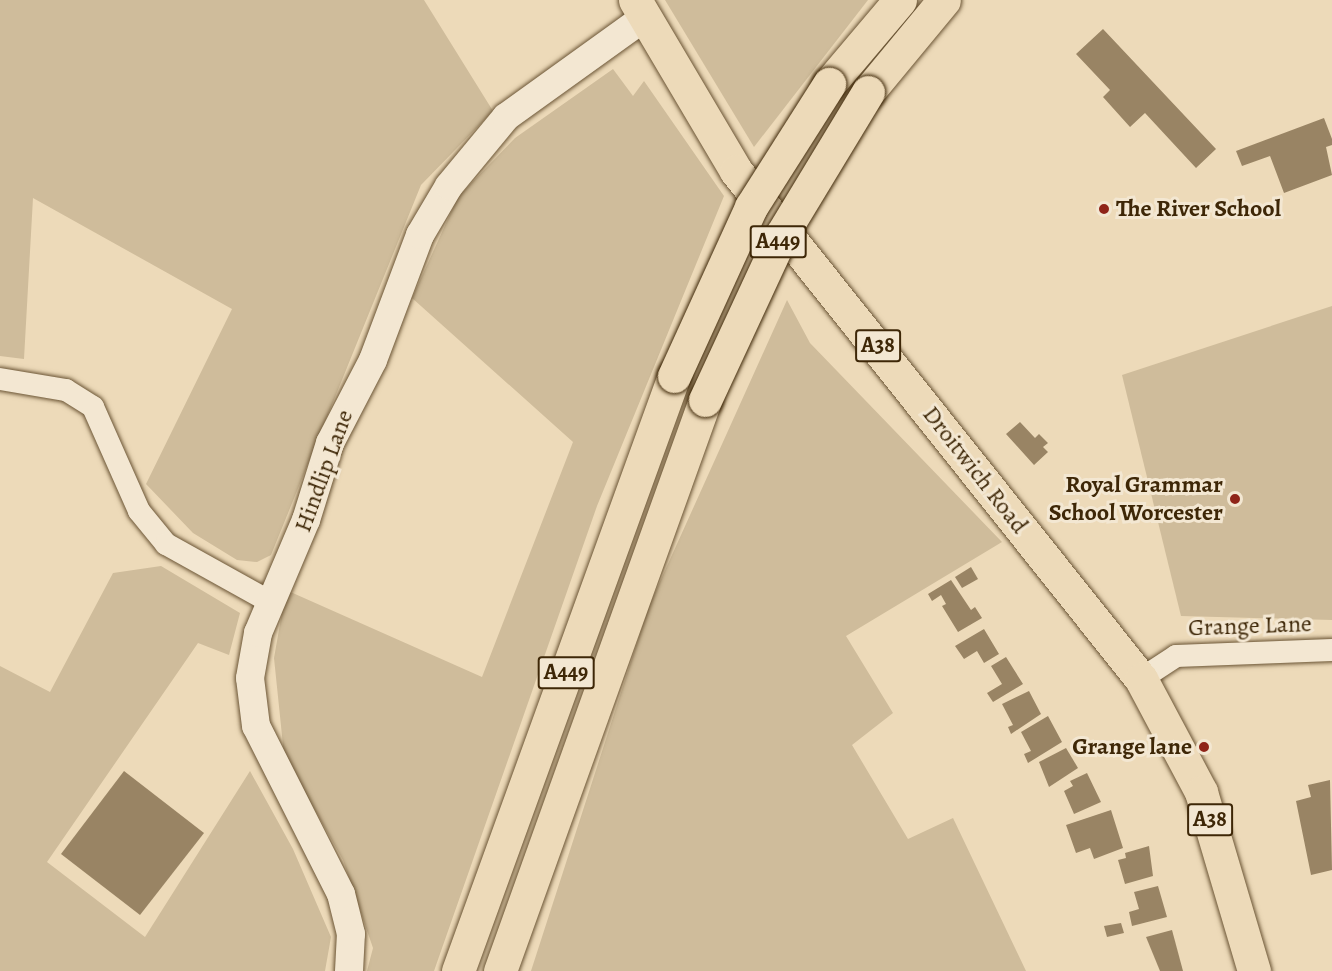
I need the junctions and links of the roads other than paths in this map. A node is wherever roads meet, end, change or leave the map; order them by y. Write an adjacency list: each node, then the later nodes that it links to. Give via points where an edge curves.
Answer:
1 (900, 0): 9 (main road, A449, bridge, via 829,84 751,207 674,376)
2 (944, 0): 10 (main road, A449, bridge, via 867,92 782,234 705,400)
3 (640, 8): 5 (street, Hindlip Lane, via 506,117 449,186 420,235 373,360 330,443 306,520); 7 (main road, Droitwich Road / A38, via 736,171)
4 (0, 379): 5 (street, via 66,390 93,407 139,511 166,544)
5 (270, 602): 8 (street, Hindlip Lane, via 258,633 250,678 256,726 342,894 351,934)
6 (1332, 650): 7 (street, Grange Lane, via 1176,656)
7 (1141, 679): 11 (main road, Droitwich Road / A38, via 1202,792)
8 (350, 971)
9 (458, 971)
10 (500, 971)
11 (1254, 971)

